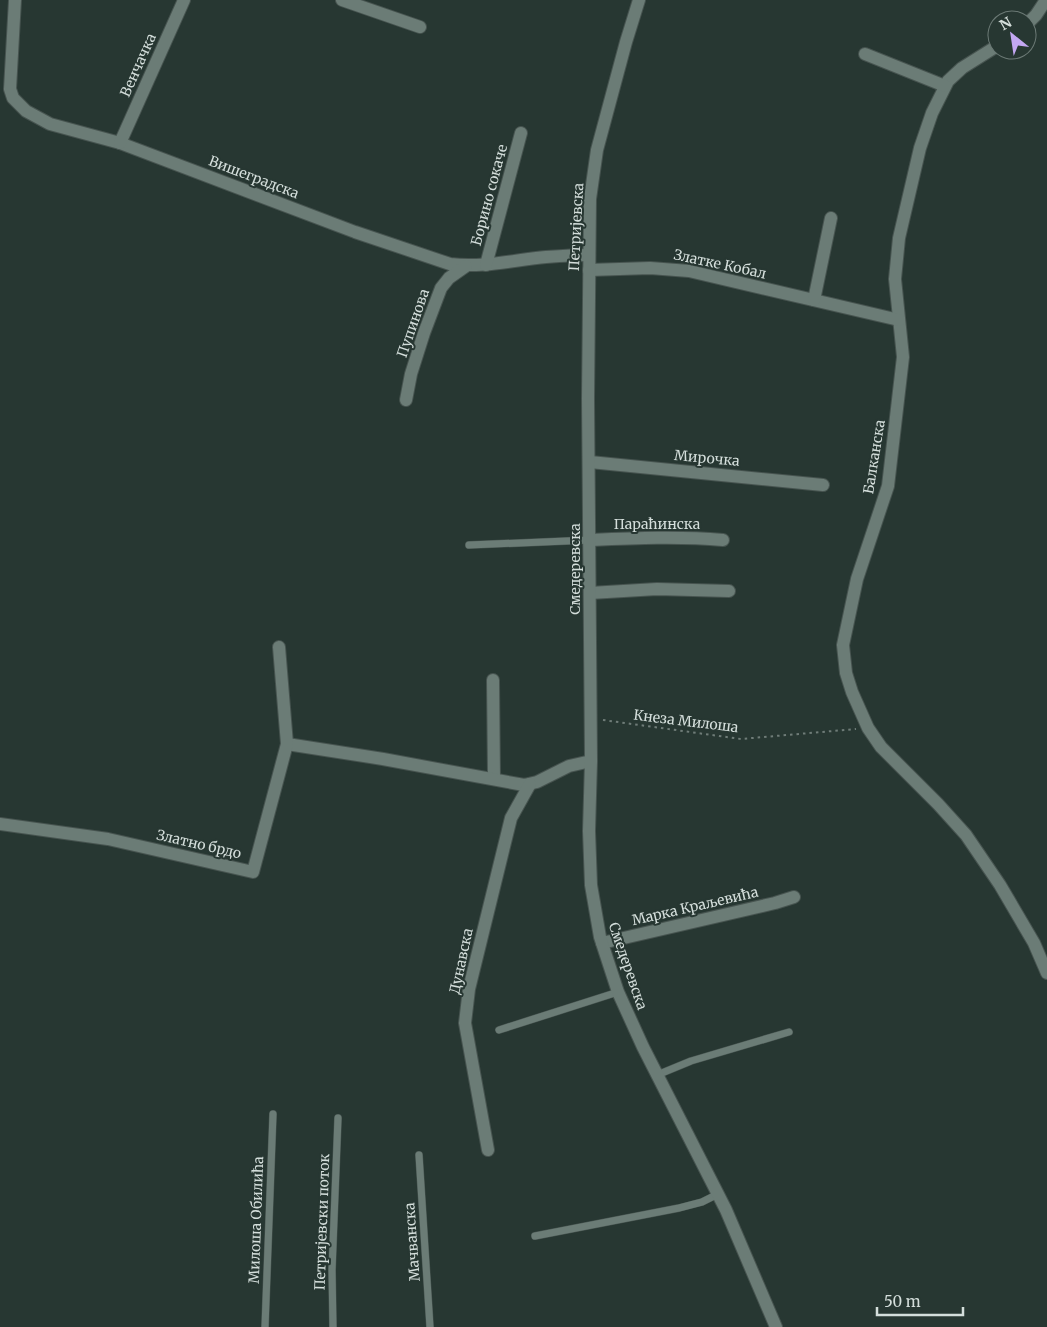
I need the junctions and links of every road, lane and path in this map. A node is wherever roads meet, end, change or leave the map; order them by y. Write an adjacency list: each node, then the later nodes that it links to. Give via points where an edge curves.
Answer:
1 (15, 0): 12 (street, Вишеградска, via 9,82 13,98 26,111 50,124)
2 (184, 0): 12 (street, Венчачка)
3 (342, 0): 7 (street)
4 (640, 0): 14 (street, Петријевска, via 597,150 590,199)
5 (1046, 0): 6 (street)
6 (1037, 14)
7 (420, 27)
8 (987, 52): 10 (street, Балканска, via 962,68)
9 (864, 54): 10 (street)
10 (945, 86): 19 (street, Балканска, via 920,148 899,238 895,279)
11 (521, 133): 15 (street, Борино сокаче)
12 (120, 143): 16 (street, Вишеградска, via 356,232 450,264)
13 (831, 218): 18 (street)
14 (588, 255): 15 (street, Вишеградска); 17 (street, Петријевска)
15 (486, 265): 16 (street, Вишеградска)
16 (466, 266): 20 (street, Пупинова, via 441,288 424,333)
17 (589, 270): 18 (street, Златке Кобал, via 677,270); 21 (street, Петријевска)
18 (814, 300): 19 (street, Златке Кобал)
19 (899, 320): 31 (street, Балканска, via 903,357 888,486 857,579 843,645 846,673)
20 (406, 400)
21 (590, 462): 22 (street, Мирочка); 23 (street, Смедеревска)
22 (823, 484)
23 (590, 540): 24 (street, Параћинска, via 667,537); 25 (lane); 27 (street, Смедеревска)
24 (723, 540)
25 (469, 545)
26 (729, 591): 27 (street, via 657,589)
27 (590, 593): 30 (street, Смедеревска)
28 (279, 647): 32 (street, Златно брдо)
29 (493, 680): 34 (street)
30 (590, 719): 31 (path, Кнеза Милоша, via 741,738); 33 (street, Смедеревска)
31 (868, 728): 39 (street, Балканска, via 882,747 966,835 1000,885 1034,943)
32 (287, 744): 34 (street); 36 (street, Златно брдо, via 253,872 108,839)
33 (591, 761): 35 (street, via 569,766); 38 (street, Смедеревска, via 589,865)
34 (494, 779): 35 (street)
35 (530, 784): 46 (street, Дунавска, via 511,818 469,989 464,1023)
36 (0, 824)
37 (794, 897): 38 (street, Марка Краљевића)
38 (602, 943): 40 (street, Смедеревска)
39 (1047, 973)
40 (618, 992): 41 (lane); 43 (street, Смедеревска)
41 (499, 1030)
42 (789, 1032): 43 (lane, via 691,1061)
43 (657, 1075): 48 (street, Смедеревска)
44 (273, 1114): 50 (lane, Милоша Обилића)
45 (338, 1118): 51 (lane, Петријевски поток)
46 (488, 1150)
47 (418, 1154): 52 (lane, Мачванска)
48 (718, 1194): 49 (lane, via 679,1208); 53 (street, Смедеревска)
49 (535, 1236)
50 (265, 1327)
51 (332, 1327)
52 (430, 1327)
53 (776, 1327)

